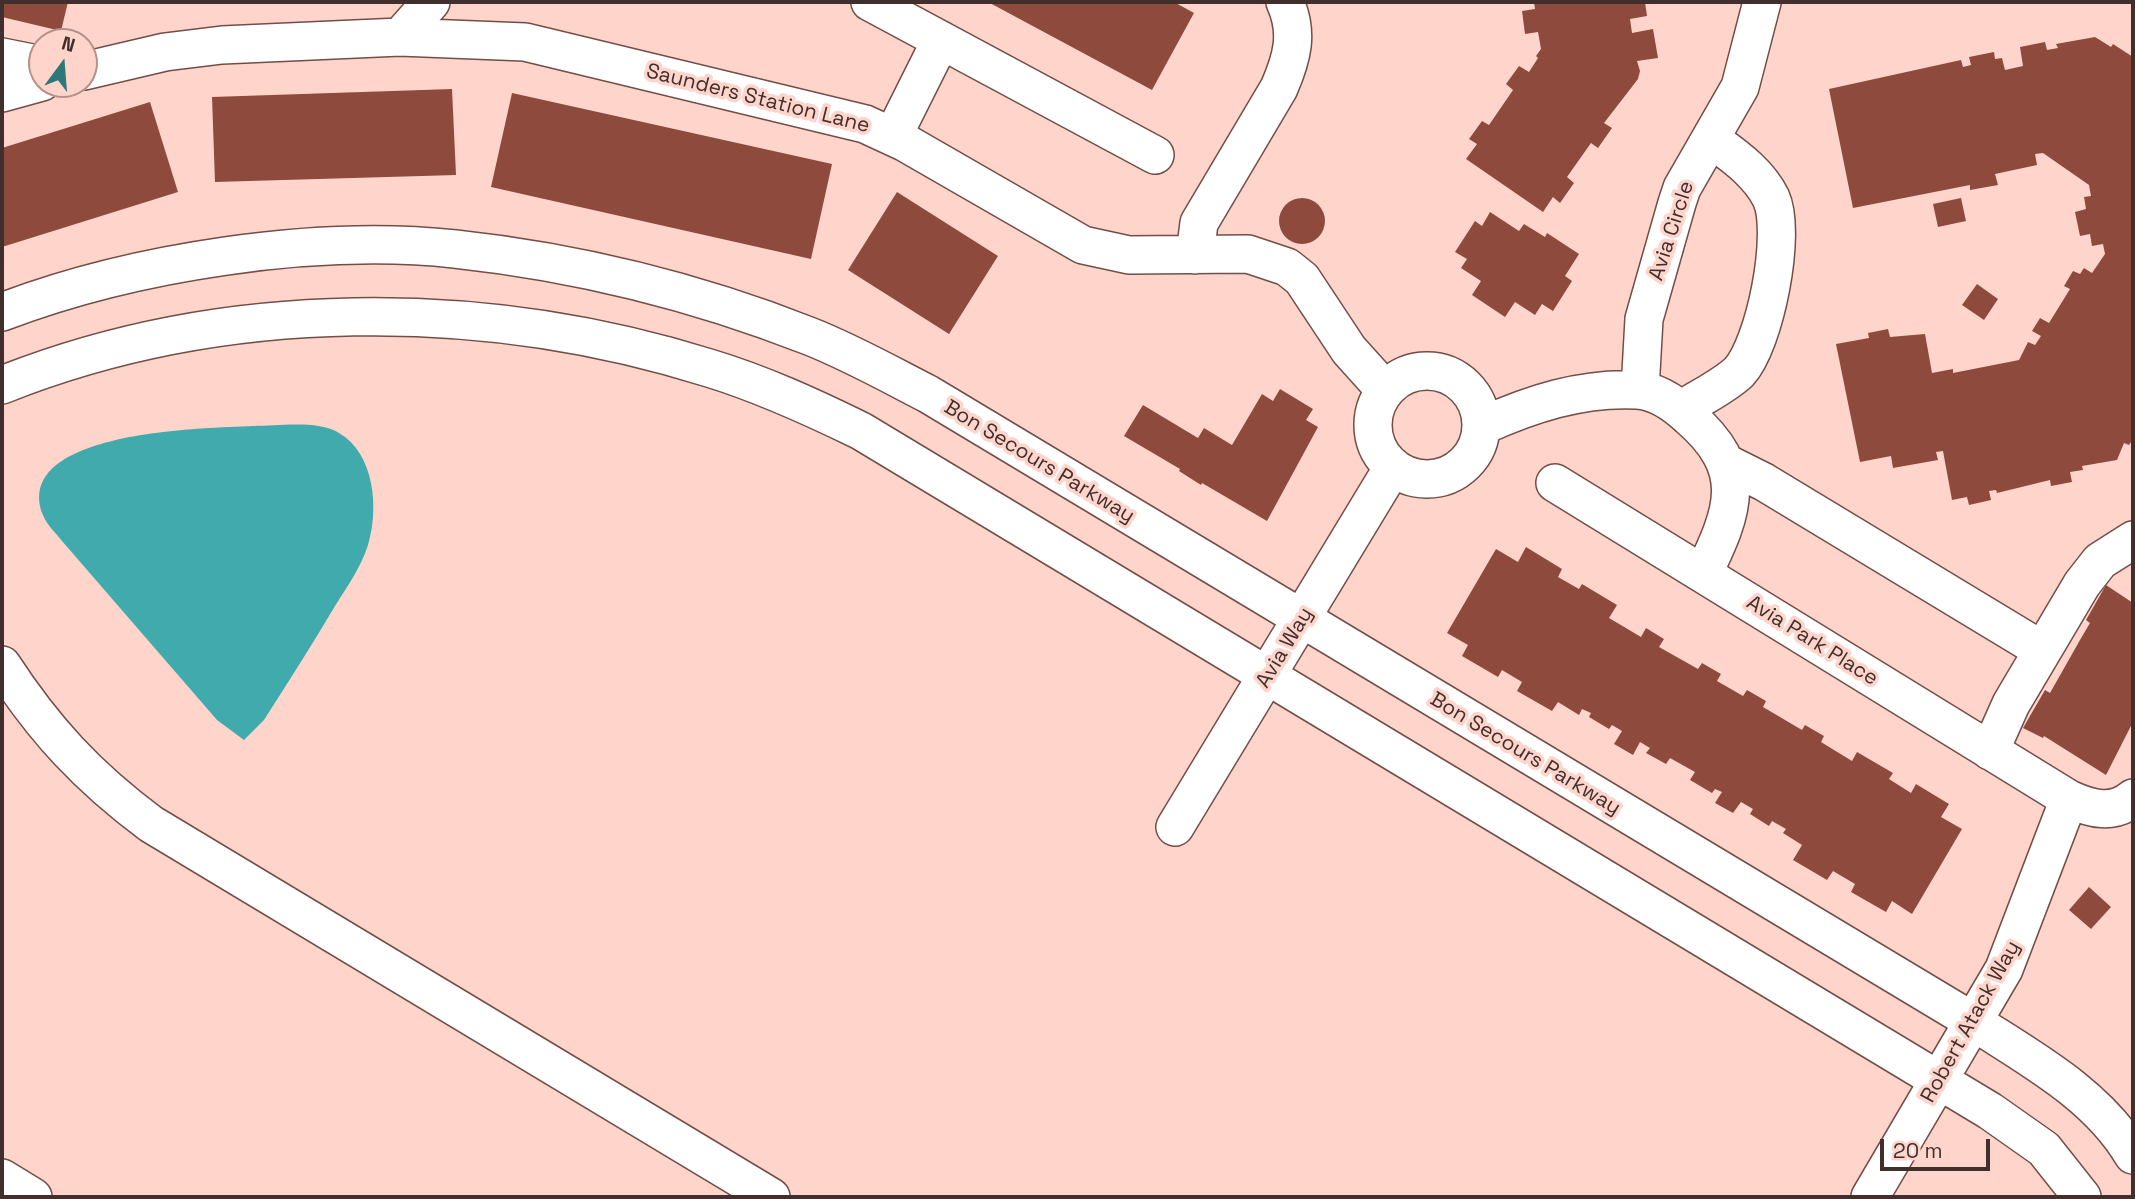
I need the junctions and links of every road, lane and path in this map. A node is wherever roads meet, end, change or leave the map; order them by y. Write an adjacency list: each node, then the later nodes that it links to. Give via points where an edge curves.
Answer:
1 (430, 2): 5 (street)
2 (870, 2): 6 (street)
3 (1285, 2): 15 (street, via 1293,25 1289,65 1199,223)
4 (1762, 2): 13 (street, Avia Circle, via 1740,87)
5 (400, 37): 9 (street, Saunders Station Lane, via 222,45); 12 (street, Saunders Station Lane, via 525,42 865,124)
6 (941, 40): 12 (street); 14 (street)
7 (2, 57): 8 (street)
8 (28, 62)
9 (98, 68)
10 (28, 86): 11 (street)
11 (2, 93)
12 (893, 136): 15 (street, Saunders Station Lane, via 1083,245 1129,255)
13 (1711, 139): 19 (street, Avia Circle, via 1682,188 1644,319); 20 (street, via 1757,176 1772,199 1778,244 1762,319 1740,371)
14 (1155, 155)
15 (1195, 255): 18 (street, Saunders Station Lane, via 1248,254 1287,267 1303,279 1349,350)
16 (2, 312): 27 (street, Bon Secours Parkway, via 105,281 172,267 309,249 454,249 601,273 749,314 864,362 928,394)
17 (2, 385): 30 (street, via 91,355 158,339 276,321 409,317 526,327 606,342 709,368 861,430)
18 (1385, 390): 21 (street, via 1412,372 1446,373 1472,393); 23 (street, via 1373,416 1373,430 1376,445)
19 (1640, 390): 20 (street); 21 (street, via 1548,400)
20 (1681, 410): 22 (street)
21 (1482, 426): 23 (street, via 1471,458 1450,473 1425,479)
22 (1728, 464): 26 (street, via 1732,493 1728,515); 28 (street)
23 (1393, 467): 27 (street, Avia Way)
24 (1555, 483): 26 (street, Avia Park Place)
25 (2133, 540): 28 (street, via 2100,561)
26 (1703, 574): 31 (street, Avia Park Place)
27 (1301, 621): 30 (street, Avia Way); 35 (street, Bon Secours Parkway)
28 (2042, 650): 31 (street)
29 (2, 665): 40 (street, via 33,714 75,761 151,824)
30 (1268, 677): 34 (street, Avia Way); 36 (street)
31 (1990, 751): 33 (street, Avia Park Place)
32 (2133, 798): 33 (street, Avia Park Place, via 2112,808 2092,810)
33 (2069, 799): 35 (street, Robert Atack Way, via 2017,941)
34 (1175, 827)
35 (1974, 1022): 36 (street, Robert Atack Way); 37 (street, Bon Secours Parkway, via 2088,1101)
36 (1939, 1082): 41 (street, Robert Atack Way); 42 (street, via 2044,1149)
37 (2133, 1155)
38 (2, 1178): 39 (street)
39 (33, 1197)
40 (771, 1197)
41 (1870, 1197)
42 (2082, 1197)

